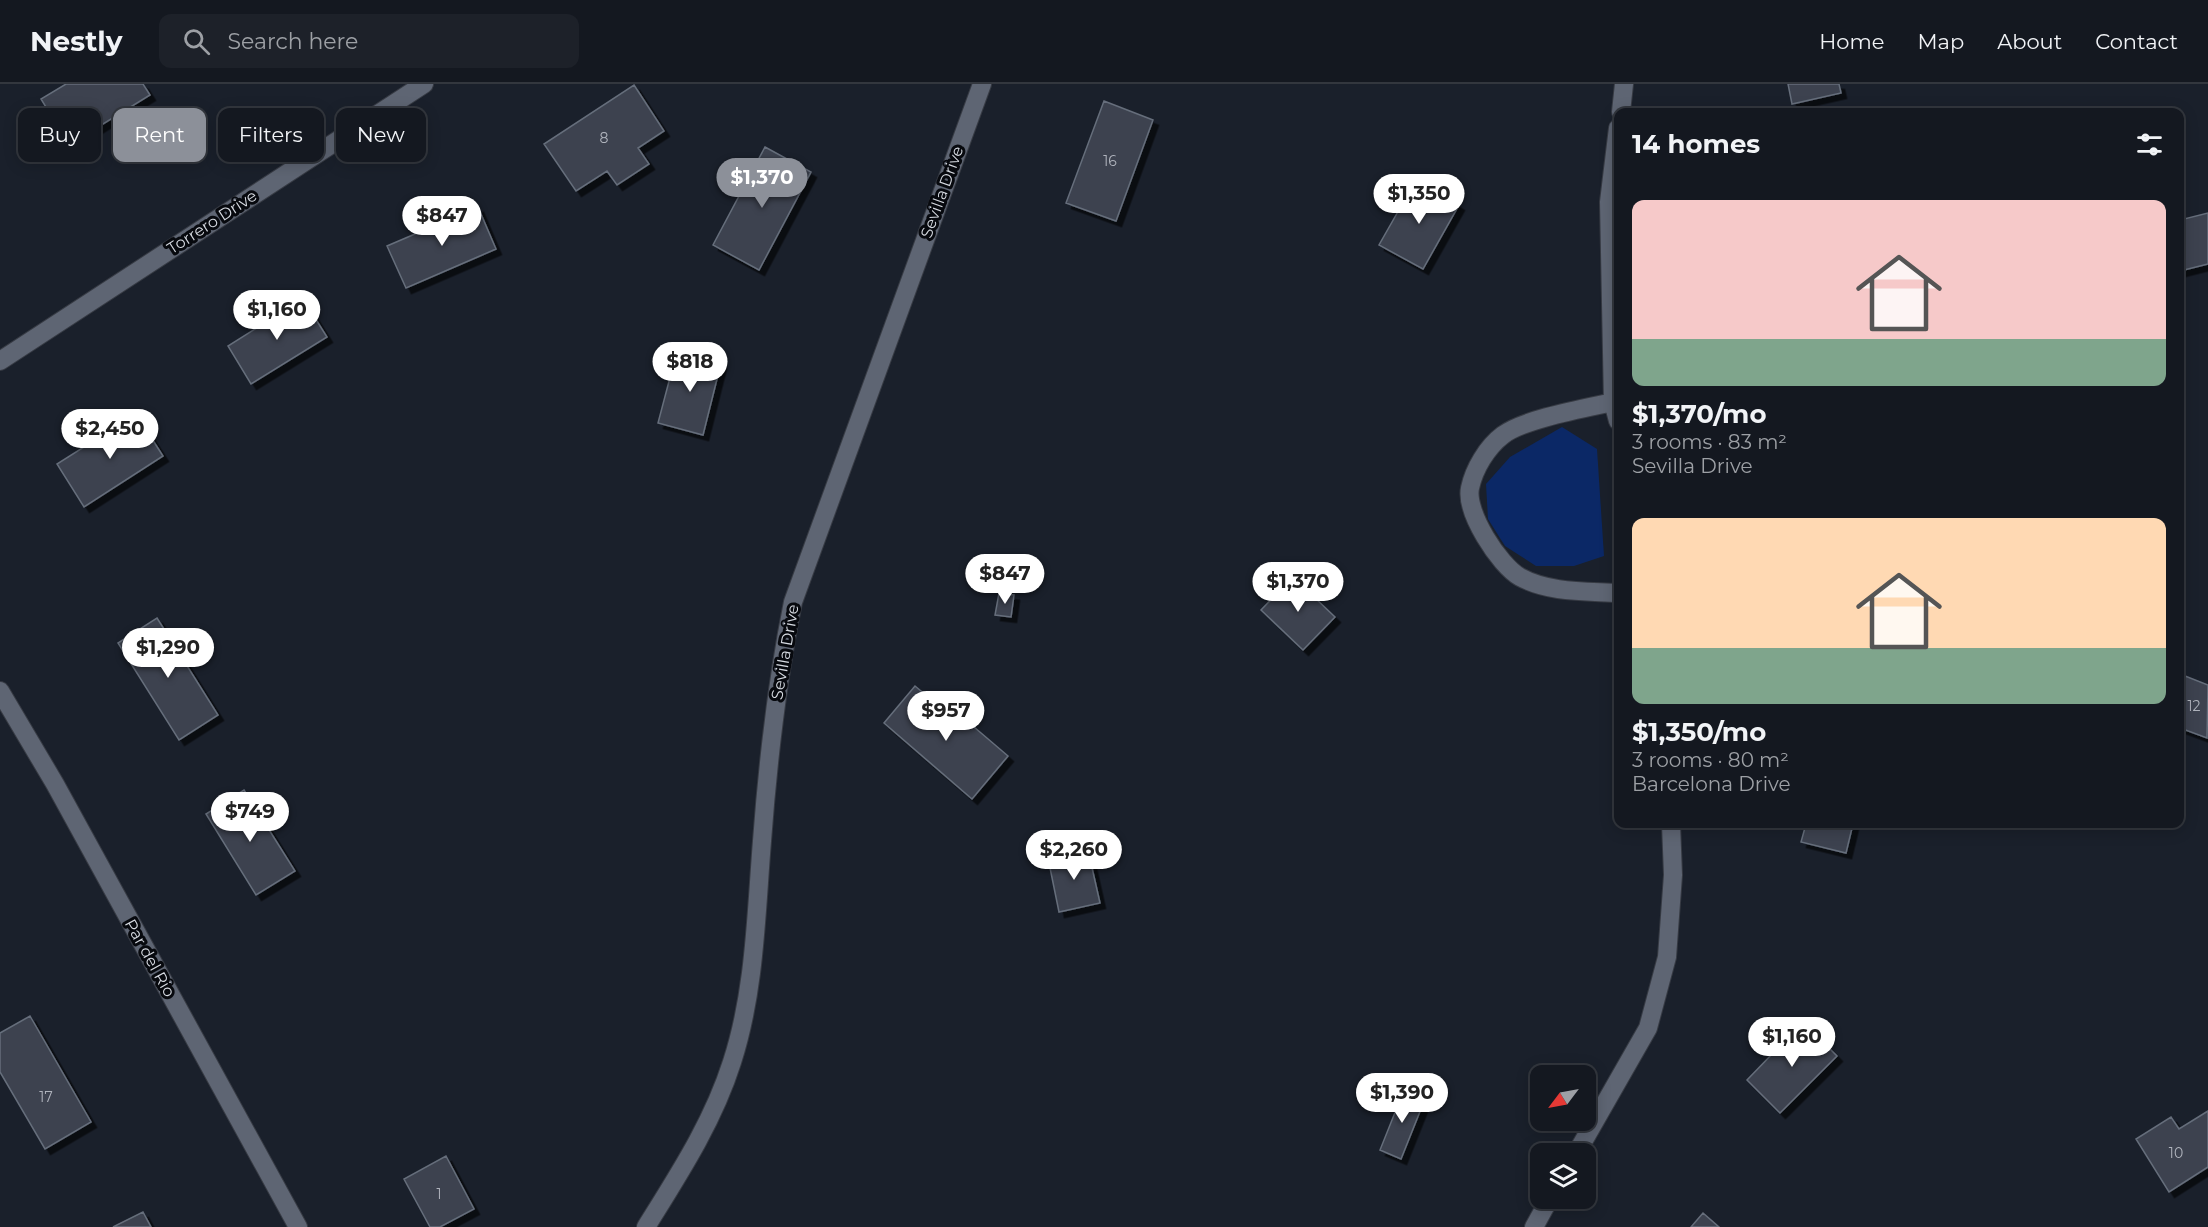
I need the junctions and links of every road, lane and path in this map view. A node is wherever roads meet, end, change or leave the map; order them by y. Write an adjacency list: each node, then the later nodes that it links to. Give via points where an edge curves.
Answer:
1 (424, 84): 6 (street, Torrero Drive)
2 (982, 84): 15 (street, Sevilla Drive, via 793,602 768,759 750,989 732,1062 699,1142)
3 (1624, 84): 4 (street)
4 (1621, 108)
5 (1614, 161): 7 (street, via 1609,202)
6 (0, 361)
7 (1613, 402): 8 (street); 9 (street, via 1548,417 1504,434 1480,460 1469,490 1480,528 1498,558 1519,577 1549,588)
8 (1614, 406)
9 (1614, 592)
10 (0, 691): 14 (street, Par del Rio)
11 (1671, 828): 12 (street, via 1673,875 1667,957 1648,1028)
12 (1582, 1143)
13 (1544, 1209): 16 (street)
14 (298, 1227)
15 (646, 1227)
16 (1534, 1227)

